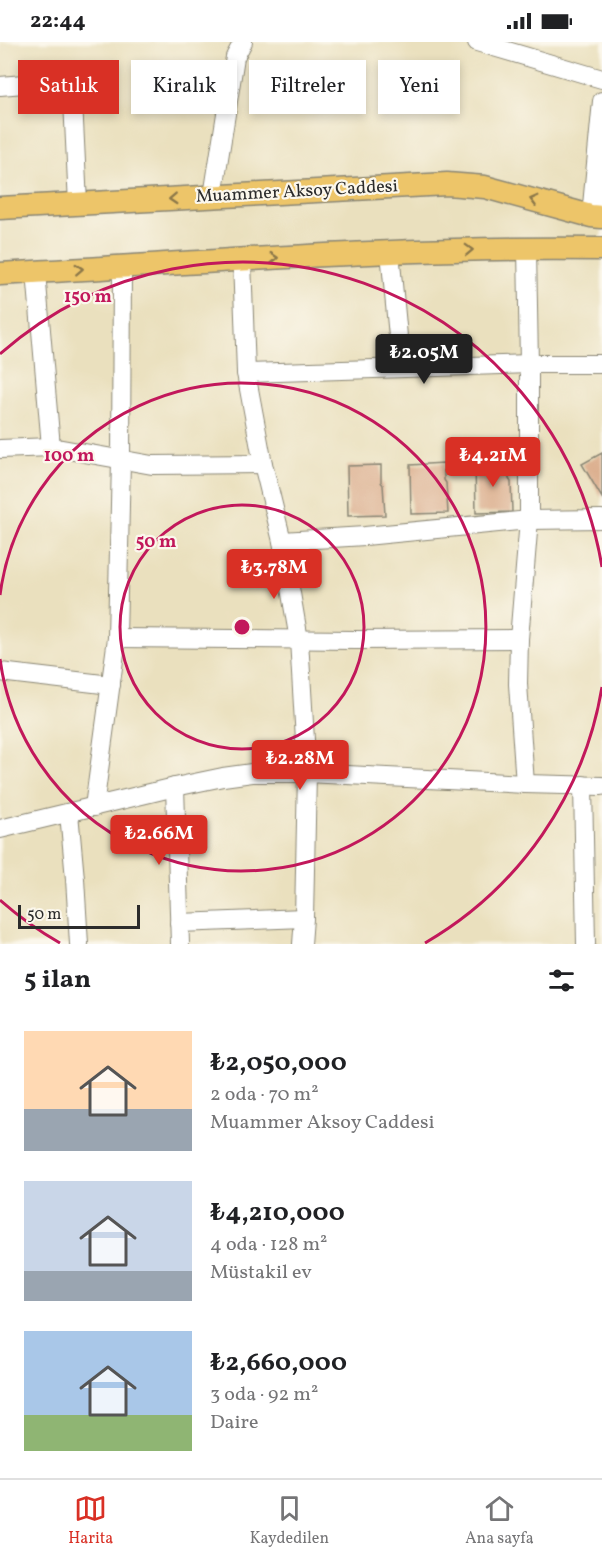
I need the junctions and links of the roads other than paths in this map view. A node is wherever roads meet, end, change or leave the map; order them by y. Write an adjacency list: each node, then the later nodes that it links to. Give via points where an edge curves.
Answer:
1 (243, 42): 6 (street, via 235,57)
2 (477, 42): 3 (street)
3 (602, 79)
4 (0, 86): 7 (street, via 72,80)
5 (602, 101): 9 (street)
6 (213, 196): 7 (main road, Muammer Aksoy Caddesi, one-way to 7); 9 (main road, Muammer Aksoy Caddesi, one-way to 6, via 485,187 447,184)
7 (78, 204): 8 (main road, Muammer Aksoy Caddesi)
8 (0, 208)
9 (596, 216)
10 (527, 248): 11 (main road); 12 (main road, one-way to 10); 17 (street)
11 (602, 249)
12 (390, 252): 13 (main road, one-way to 12); 19 (street)
13 (242, 260): 14 (main road); 20 (street)
14 (122, 267): 15 (main road, one-way to 14); 23 (street)
15 (36, 272): 16 (main road); 21 (street)
16 (0, 274)
17 (529, 364): 18 (street); 19 (street); 26 (street)
18 (602, 364)
19 (401, 368): 20 (street)
20 (246, 373): 24 (street)
21 (51, 447): 22 (street); 23 (street)
22 (0, 449)
23 (121, 460): 24 (street, via 152,465); 28 (street)
24 (263, 464): 27 (street)
25 (602, 519): 26 (street)
26 (529, 520): 27 (street); 29 (street)
27 (282, 541): 30 (street)
28 (117, 638): 30 (street); 32 (street)
29 (519, 639): 30 (street); 34 (street)
30 (299, 640): 33 (street)
31 (0, 672): 32 (street)
32 (111, 685): 38 (street)
33 (307, 773): 34 (street); 37 (street, via 252,773); 41 (street)
34 (525, 784): 35 (street)
35 (583, 785): 36 (street); 46 (street)
36 (602, 786)
37 (175, 787): 38 (street); 42 (street)
38 (94, 807): 39 (street)
39 (69, 813): 40 (street); 43 (street)
40 (0, 829)
41 (304, 918): 42 (street); 45 (street)
42 (179, 923): 44 (street)
43 (79, 944)
44 (180, 944)
45 (302, 944)
46 (586, 944)

